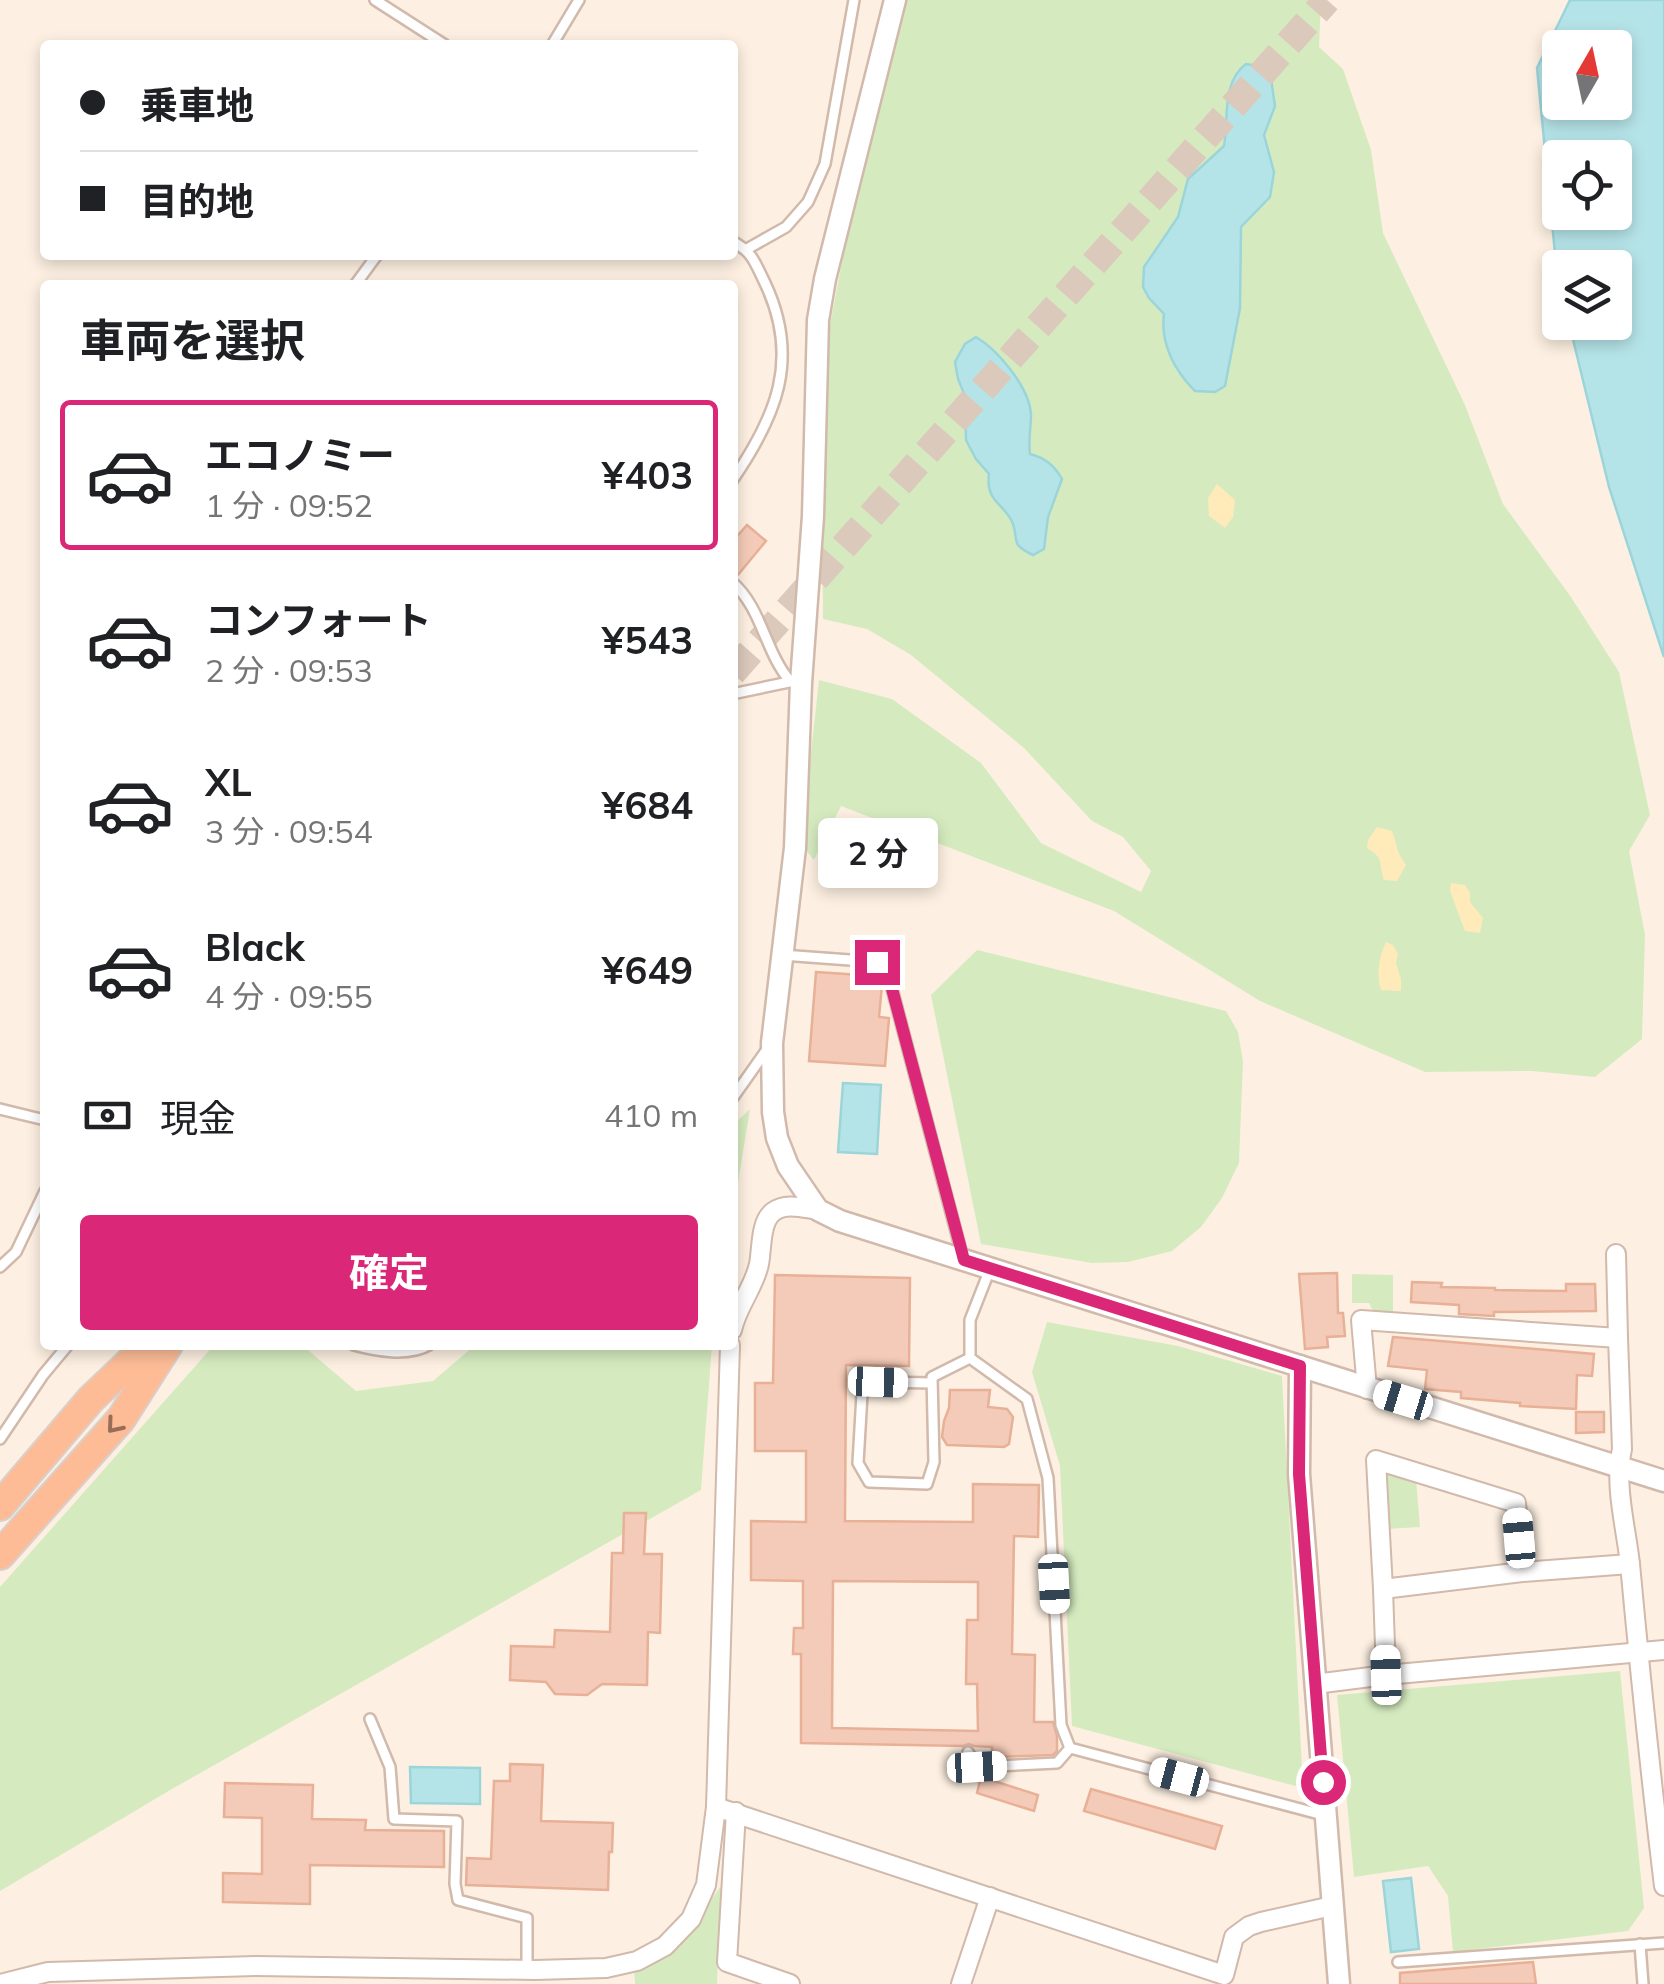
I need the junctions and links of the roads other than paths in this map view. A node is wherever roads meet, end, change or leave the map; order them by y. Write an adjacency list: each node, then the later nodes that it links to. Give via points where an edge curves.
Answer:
1 (375, 0): 5 (lane)
2 (578, 0): 6 (lane)
3 (854, 0): 8 (lane, via 825,164 808,202 786,227)
4 (894, 0): 11 (street, via 818,320 813,516)
5 (437, 40)
6 (555, 40)
7 (738, 244): 8 (lane)
8 (747, 249): 9 (lane, via 782,329 783,368 772,413)
9 (738, 473)
10 (738, 587): 11 (lane, via 780,670)
11 (796, 682): 12 (lane); 13 (street, via 794,848)
12 (738, 693)
13 (782, 956): 14 (street); 21 (lane, via 877,962 891,985)
14 (772, 1043): 15 (lane); 19 (street, via 776,1138)
15 (738, 1091)
16 (0, 1109): 17 (lane)
17 (40, 1119)
18 (40, 1202): 22 (lane, via 16,1252)
19 (818, 1210): 21 (street); 24 (street, via 775,1208 766,1219 758,1269)
20 (1616, 1254): 25 (street)
21 (964, 1260): 23 (street)
22 (0, 1267)
23 (990, 1270): 32 (lane, via 970,1320); 33 (street)
24 (738, 1311)
25 (1618, 1338): 35 (street, via 1362,1320); 37 (street)
26 (64, 1350): 36 (lane)
27 (143, 1350): 39 (highway, via 91,1399)
28 (165, 1350): 40 (highway, one-way to 40, via 121,1419)
29 (381, 1350): 30 (lane)
30 (421, 1350)
31 (730, 1350): 52 (street)
32 (970, 1358): 34 (lane, via 932,1376); 49 (lane, via 1027,1399 1040,1446 1048,1478 1061,1725)
33 (1300, 1366): 35 (street); 47 (street, via 1299,1474)
34 (932, 1384): 34 (lane, via 934,1462 927,1484 870,1482 858,1464 862,1394 878,1382)
35 (1367, 1389): 37 (street)
36 (0, 1439)
37 (1618, 1466): 38 (street); 41 (street)
38 (1664, 1481)
39 (0, 1506)
40 (0, 1555)
41 (1630, 1564): 42 (street); 45 (street)
42 (1522, 1572): 43 (street); 43 (street, via 1516,1503 1376,1460)
43 (1383, 1589): 46 (street)
44 (1664, 1650): 45 (street)
45 (1636, 1652): 46 (street); 51 (street)
46 (1386, 1675): 47 (street)
47 (1315, 1684): 54 (street)
48 (370, 1718): 61 (lane, via 390,1767 394,1819 456,1821 458,1900 527,1918)
49 (1070, 1748): 50 (lane, via 1057,1763 977,1767); 54 (lane)
50 (968, 1752)
51 (1659, 1797): 55 (street)
52 (716, 1807): 53 (street); 61 (street, via 706,1885 691,1919 664,1946 606,1968)
53 (736, 1812): 56 (street); 65 (street, via 727,1962)
54 (1326, 1815): 57 (street)
55 (1664, 1886)
56 (990, 1897): 63 (street); 66 (street)
57 (1332, 1906): 63 (street, via 1250,1926 1234,1937); 67 (street)
58 (1664, 1943): 59 (lane)
59 (1640, 1944): 60 (lane); 68 (lane)
60 (1398, 1962)
61 (528, 1970): 62 (street)
62 (256, 1975): 64 (street, via 48,1972)
63 (1223, 1980)
64 (0, 1984)
65 (790, 1984)
66 (961, 1984)
67 (1339, 1984)
68 (1643, 1984)

